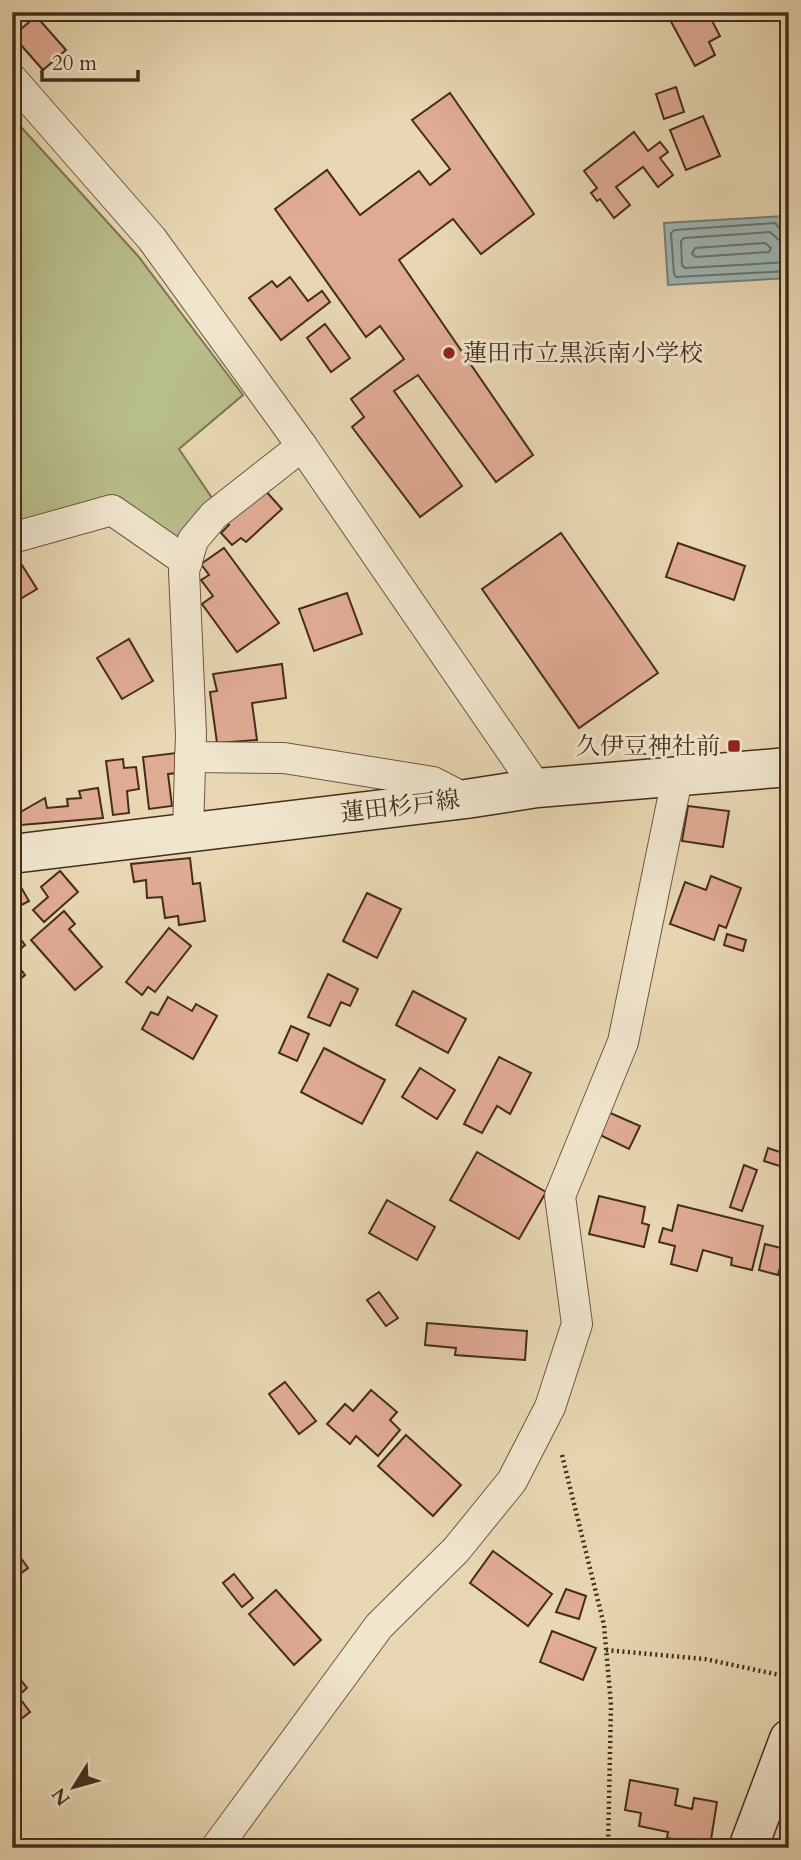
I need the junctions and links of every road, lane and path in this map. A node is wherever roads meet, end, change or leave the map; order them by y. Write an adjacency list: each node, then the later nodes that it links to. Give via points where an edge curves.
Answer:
1 (12, 79): 2 (street, via 152,239)
2 (302, 446): 4 (street, via 214,514 193,540); 8 (street)
3 (12, 538): 4 (street, via 112,510)
4 (187, 562): 5 (street)
5 (190, 757): 9 (street, via 284,758 433,782); 10 (street)
6 (789, 766): 7 (main road, 蓮田杉戸線)
7 (678, 774): 8 (main road, 蓮田杉戸線); 12 (street, via 623,1042 560,1196 577,1325)
8 (537, 788): 9 (main road, 蓮田杉戸線)
9 (466, 799): 10 (main road, 蓮田杉戸線)
10 (188, 831): 11 (main road, 蓮田杉戸線)
11 (12, 854)
12 (550, 1408): 13 (path, via 604,1625); 16 (street, via 512,1481 456,1550 379,1626)
13 (606, 1650): 14 (path, via 705,1659); 17 (path, via 611,1705)
14 (789, 1677)
15 (789, 1739): 18 (main road)
16 (216, 1848)
17 (608, 1848)
18 (748, 1848)

